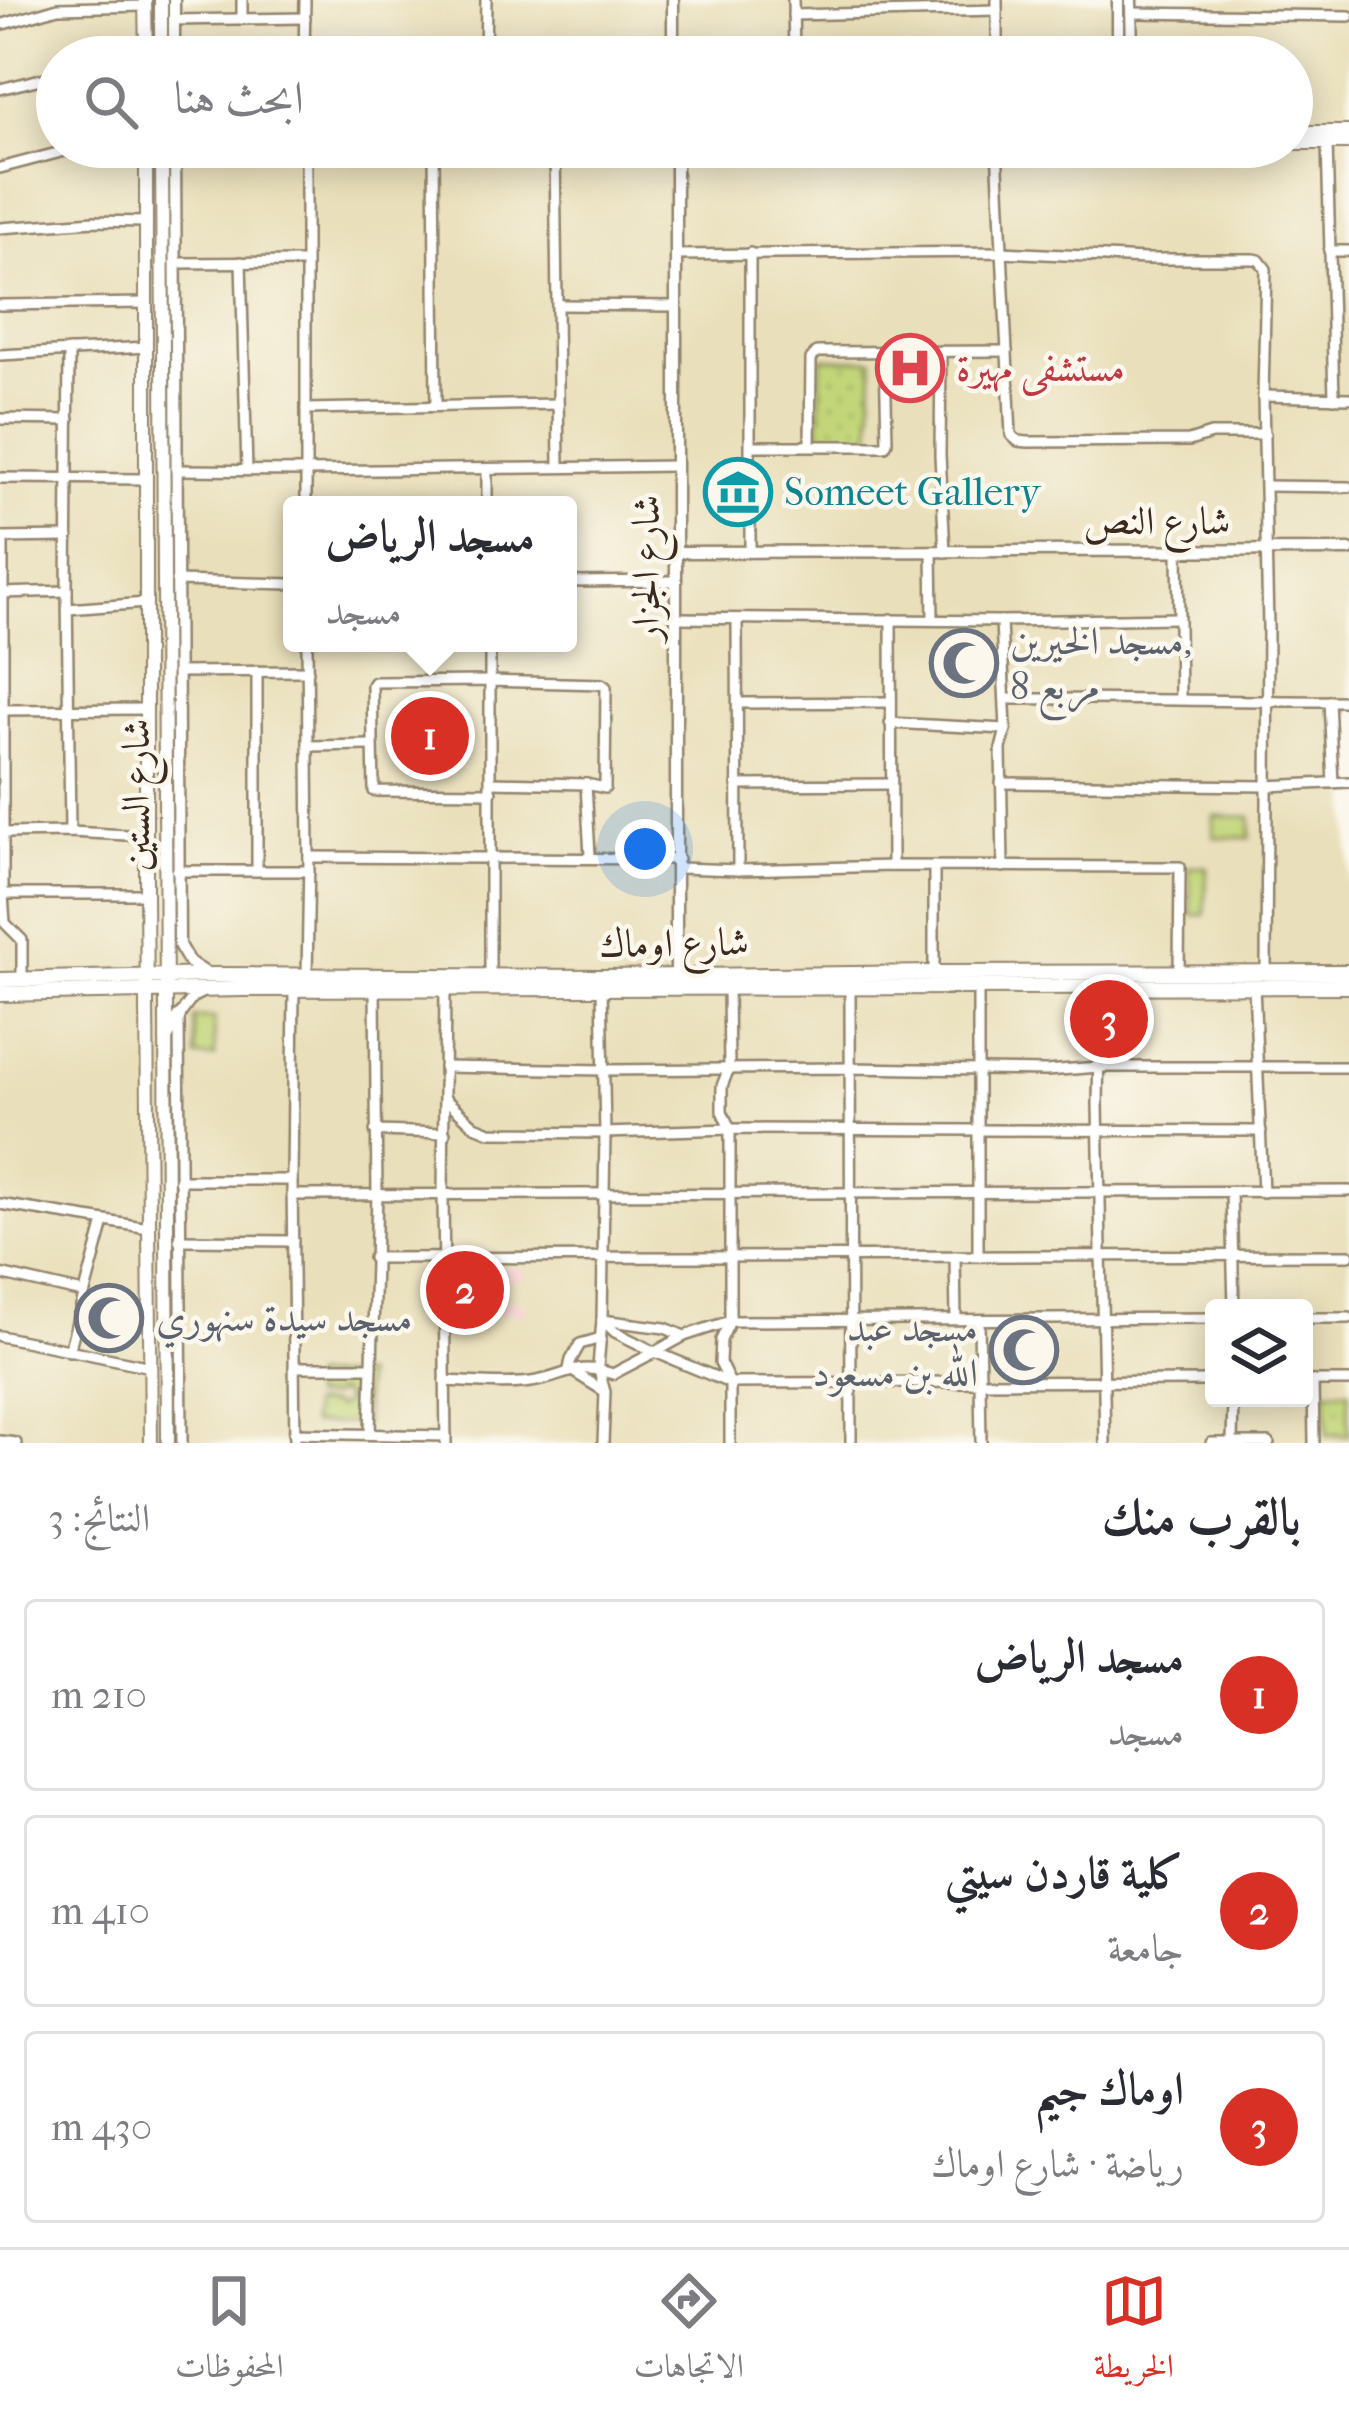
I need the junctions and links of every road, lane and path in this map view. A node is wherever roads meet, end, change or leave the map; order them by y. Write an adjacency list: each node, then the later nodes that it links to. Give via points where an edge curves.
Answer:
1 (161, 0): 21 (main road)
2 (174, 0): 18 (street)
3 (242, 0): 17 (street)
4 (305, 0): 16 (street)
5 (486, 0): 24 (street)
6 (673, 0): 25 (street)
7 (793, 0): 13 (street)
8 (1118, 0): 28 (street)
9 (1240, 0): 14 (street)
10 (146, 3): 19 (street, via 58,8); 20 (main road)
11 (997, 5): 13 (street); 27 (street)
12 (1131, 6): 14 (street); 29 (street)
13 (793, 15): 26 (street)
14 (1240, 15): 15 (street)
15 (1349, 16)
16 (305, 18): 17 (street); 23 (street)
17 (242, 19): 18 (street)
18 (174, 20): 22 (street)
19 (0, 25)
20 (144, 36)
21 (161, 36)
22 (174, 36)
23 (305, 36)
24 (485, 36)
25 (674, 36)
26 (794, 36)
27 (997, 36)
28 (1118, 36)
29 (1132, 36)
30 (36, 80): 31 (street)
31 (0, 89)
32 (1313, 132): 33 (main road)
33 (1349, 132)
34 (1349, 142): 36 (main road)
35 (1313, 143): 36 (main road)
36 (1327, 143): 49 (street)
37 (36, 159): 38 (street)
38 (0, 168)
39 (146, 168): 47 (main road, شارع الستين)
40 (163, 168): 64 (main road, شارع الستين)
41 (175, 168): 56 (street)
42 (303, 168): 55 (street)
43 (434, 168): 74 (street)
44 (555, 168): 59 (street)
45 (676, 168): 53 (street, شارع الجزار)
46 (998, 168): 51 (street)
47 (146, 222): 48 (street); 57 (main road, شارع الستين)
48 (0, 228)
49 (1328, 251): 50 (street); 62 (street)
50 (1349, 251)
51 (1002, 252): 52 (street); 67 (street); 70 (street, via 1259,260 1266,269)
52 (750, 253): 53 (street); 80 (street)
53 (677, 254): 60 (street, شارع الجزار)
54 (241, 262): 55 (street); 56 (street); 85 (street)
55 (304, 262): 75 (street)
56 (177, 263): 64 (street)
57 (146, 303): 58 (street); 63 (main road, شارع الستين)
58 (0, 305)
59 (557, 305): 60 (street); 73 (street)
60 (676, 305): 81 (street, شارع الجزار)
61 (1349, 309): 62 (street)
62 (1332, 311): 71 (street)
63 (147, 346): 65 (street); 89 (main road, شارع الستين)
64 (170, 349): 84 (street); 103 (main road, شارع الستين)
65 (69, 351): 69 (street); 77 (street)
66 (940, 351): 67 (street); 68 (street); 102 (street)
67 (1007, 351): 78 (street, via 1009,423 1018,441)
68 (885, 352): 79 (street, via 814,355); 79 (street, via 885,446)
69 (0, 355)
70 (1263, 396): 71 (street); 78 (street)
71 (1334, 398): 72 (street)
72 (1349, 398)
73 (558, 404): 74 (street); 82 (street)
74 (436, 405): 75 (street)
75 (306, 409): 86 (street)
76 (0, 419): 77 (street)
77 (69, 420): 87 (street)
78 (1265, 434): 90 (street)
79 (810, 445): 80 (street)
80 (751, 446): 101 (street)
81 (676, 466): 82 (street); 100 (street, شارع الجزار)
82 (559, 467): 83 (street)
83 (487, 469): 86 (street); 93 (street)
84 (176, 470): 85 (street); 105 (street)
85 (247, 470): 86 (street)
86 (307, 471): 92 (street)
87 (69, 477): 88 (street); 89 (street); 95 (street)
88 (0, 478)
89 (146, 479): 99 (main road, شارع الستين)
90 (1266, 486): 91 (street); 96 (street)
91 (1349, 487)
92 (306, 496)
93 (487, 496)
94 (2, 538): 95 (street); 110 (street)
95 (68, 538): 109 (street)
96 (1266, 550): 97 (street, شارع النص); 98 (street, شارع النص); 132 (street)
97 (1349, 550)
98 (1178, 551): 102 (street, شارع النص); 114 (street)
99 (147, 552): 103 (main road); 104 (main road, شارع الستين)
100 (676, 552): 101 (street, شارع النص); 106 (street, شارع الجزار)
101 (750, 552): 102 (street, شارع النص)
102 (938, 552): 117 (street)
103 (165, 553): 105 (main road, شارع الستين)
104 (147, 573): 105 (main road); 111 (main road, شارع الستين)
105 (171, 577): 108 (street); 124 (street); 126 (main road, شارع الستين)
106 (676, 581): 107 (street); 113 (street, شارع الجزار)
107 (577, 582)
108 (283, 583)
109 (67, 590): 110 (street); 112 (street)
110 (1, 593): 119 (street)
111 (146, 603): 112 (street); 135 (main road, شارع الستين)
112 (68, 609): 134 (street)
113 (676, 618): 115 (street); 155 (street, شارع الجزار)
114 (1177, 618): 118 (street); 127 (street)
115 (737, 619): 116 (street); 133 (street)
116 (891, 619): 117 (street); 131 (street)
117 (933, 619): 118 (street)
118 (1000, 621): 128 (street)
119 (2, 651): 136 (street)
120 (307, 652): 123 (street)
121 (490, 652): 125 (street)
122 (256, 671): 123 (street); 124 (street); 159 (street)
123 (308, 671): 140 (street)
124 (178, 672): 126 (street)
125 (490, 681): 139 (street, via 374,682); 143 (street, via 606,687 605,788); 148 (street)
126 (172, 688): 162 (street); 165 (main road, شارع الستين)
127 (1180, 698): 128 (street); 132 (street)
128 (1005, 699): 138 (street)
129 (1349, 700): 130 (street)
130 (1329, 701): 132 (street); 141 (street)
131 (891, 702): 133 (street); 137 (street)
132 (1267, 702): 147 (street)
133 (739, 703): 146 (street)
134 (69, 708): 135 (street); 136 (street); 149 (street)
135 (147, 709): 151 (main road, شارع الستين)
136 (2, 710): 150 (street)
137 (890, 723): 138 (street); 144 (street)
138 (1006, 729): 145 (street)
139 (372, 745): 140 (street); 148 (street, via 376,792)
140 (309, 746): 153 (street)
141 (1333, 782): 142 (street); 147 (street)
142 (1349, 782)
143 (586, 784): 148 (street); 152 (street)
144 (890, 784): 146 (street); 156 (street)
145 (1001, 784): 147 (street); 158 (street)
146 (737, 785): 160 (street)
147 (1267, 786): 170 (street)
148 (491, 787): 154 (street)
149 (70, 832): 150 (street); 151 (street)
150 (1, 834): 163 (street)
151 (146, 836): 164 (main road, شارع الستين)
152 (590, 856): 154 (street); 155 (street)
153 (309, 857): 154 (street); 161 (street)
154 (491, 857): 172 (street)
155 (678, 863): 160 (street); 176 (street, شارع الجزار)
156 (892, 866): 157 (street); 160 (street)
157 (934, 866): 158 (street); 169 (street)
158 (1003, 867): 167 (street, via 1180,867)
159 (257, 870): 161 (street); 162 (street)
160 (738, 870)
161 (309, 871): 171 (street)
162 (177, 872): 166 (street)
163 (2, 894): 164 (street); 173 (street, via 5,923 22,940)
164 (146, 894): 178 (main road, شارع الستين)
165 (165, 920): 166 (main road); 179 (main road, شارع الستين)
166 (179, 945): 175 (street)
167 (1179, 972): 169 (main road, شارع اوماك); 170 (main road, شارع اوماك)
168 (1349, 972): 170 (main road, شارع اوماك)
169 (934, 973): 176 (main road, شارع اوماك)
170 (1266, 973)
171 (307, 977): 172 (main road, شارع اوماك); 175 (main road, شارع اوماك)
172 (490, 977): 176 (main road, شارع اوماك)
173 (22, 979): 174 (main road, شارع اوماك); 177 (main road, شارع اوماك)
174 (0, 980)
175 (211, 982): 179 (main road, شارع اوماك); 187 (main road, شارع اوماك); 191 (street)
176 (676, 982): 185 (main road, شارع اوماك); 186 (main road, شارع اوماك)
177 (119, 985): 178 (main road, شارع اوماك); 190 (main road, via 95,993)
178 (147, 985): 179 (main road, شارع اوماك); 203 (main road, شارع الستين)
179 (165, 985): 192 (main road, شارع الستين)
180 (850, 986): 184 (main road, شارع اوماك); 186 (main road, شارع اوماك); 198 (street)
181 (1100, 986): 182 (main road, شارع اوماك); 184 (main road, شارع اوماك); 195 (street)
182 (1254, 986): 183 (main road, شارع اوماك); 196 (street)
183 (1349, 986)
184 (978, 987): 199 (street)
185 (602, 988): 189 (main road, شارع اوماك); 200 (street)
186 (728, 988): 197 (street)
187 (294, 989): 188 (main road, شارع اوماك); 213 (street)
188 (375, 989): 189 (main road, شارع اوماك); 207 (street)
189 (445, 989): 194 (street)
190 (0, 994)
191 (178, 1016): 192 (main road); 212 (street)
192 (165, 1040): 202 (main road, شارع الستين)
193 (1349, 1066): 196 (street)
194 (444, 1067): 200 (street); 201 (street)
195 (1100, 1067): 196 (street); 199 (street); 209 (street)
196 (1256, 1067): 208 (street)
197 (729, 1068): 198 (street); 200 (street); 204 (street, via 722,1111)
198 (850, 1068): 199 (street); 205 (street)
199 (978, 1069): 206 (street)
200 (604, 1070): 211 (street)
201 (445, 1099): 210 (street); 211 (street, via 490,1132)
202 (166, 1104): 203 (main road); 279 (main road, شارع الستين)
203 (149, 1106): 227 (main road, شارع الستين)
204 (730, 1129): 205 (street); 211 (street); 222 (street)
205 (851, 1129): 206 (street); 223 (street)
206 (977, 1129): 209 (street); 218 (street)
207 (375, 1131): 210 (street); 220 (street)
208 (1261, 1131): 209 (street); 215 (street)
209 (1101, 1132): 217 (street)
210 (445, 1133): 224 (street)
211 (605, 1133): 221 (street)
212 (178, 1180): 213 (street); 228 (street)
213 (292, 1180): 219 (street)
214 (1232, 1192): 215 (street); 217 (street); 235 (street)
215 (1263, 1192): 216 (street)
216 (1349, 1192)
217 (1101, 1193): 218 (street); 234 (street)
218 (978, 1194): 223 (street); 233 (street)
219 (292, 1195): 220 (street); 229 (street)
220 (377, 1195): 224 (street); 238 (street)
221 (604, 1195): 222 (street); 224 (street); 236 (street)
222 (729, 1195): 223 (street); 237 (street)
223 (851, 1195): 231 (street)
224 (443, 1196): 239 (street)
225 (0, 1204): 226 (street)
226 (104, 1222): 227 (street); 241 (street)
227 (149, 1228): 257 (main road, شارع الستين)
228 (179, 1240): 229 (street); 280 (street)
229 (293, 1240): 258 (street)
230 (1349, 1255): 235 (street)
231 (850, 1256): 232 (street); 237 (street); 246 (street)
232 (955, 1256): 233 (street); 247 (street)
233 (978, 1256): 234 (street)
234 (1101, 1256): 235 (street); 250 (street)
235 (1234, 1256): 242 (street)
236 (602, 1257): 237 (street); 239 (street); 248 (street)
237 (730, 1257): 251 (street)
238 (374, 1258): 239 (street); 259 (street)
239 (446, 1259): 263 (street)
240 (0, 1274): 241 (street)
241 (83, 1293): 255 (street)
242 (1234, 1299)
243 (1205, 1318): 250 (street)
244 (1313, 1318): 245 (street)
245 (1349, 1318)
246 (850, 1319): 247 (street); 251 (street); 269 (street)
247 (956, 1319): 249 (street)
248 (602, 1320): 253 (street); 254 (street); 256 (street)
249 (979, 1320): 250 (street); 267 (street)
250 (1103, 1320): 262 (street)
251 (730, 1321): 253 (street); 268 (street, via 720,1363)
252 (0, 1336): 255 (street)
253 (684, 1336): 256 (street)
254 (601, 1338): 260 (street, via 580,1344); 261 (street)
255 (69, 1351): 257 (street)
256 (655, 1352): 261 (street, via 614,1374); 268 (street)
257 (151, 1367): 278 (main road, شارع الستين)
258 (293, 1367): 259 (street); 274 (street)
259 (372, 1367): 273 (street)
260 (569, 1369): 261 (street); 263 (street, via 526,1383); 270 (street)
261 (599, 1370): 270 (street)
262 (1104, 1380): 264 (street); 267 (street); 285 (street)
263 (445, 1381): 275 (street)
264 (1205, 1381)
265 (1313, 1381): 266 (street)
266 (1349, 1381)
267 (980, 1382): 269 (street); 284 (street)
268 (730, 1383): 269 (street); 282 (street)
269 (851, 1383): 283 (street)
270 (604, 1392): 281 (street)
271 (1233, 1407): 287 (street)
272 (1311, 1407): 289 (street)
273 (370, 1433): 274 (street); 275 (street)
274 (295, 1438)
275 (446, 1440)
276 (0, 1441): 277 (street)
277 (16, 1443)
278 (151, 1443)
279 (168, 1443)
280 (182, 1443)
281 (604, 1443)
282 (730, 1443)
283 (851, 1443)
284 (981, 1443)
285 (1106, 1443)
286 (1211, 1443): 287 (street)
287 (1232, 1443): 288 (street)
288 (1269, 1443)
289 (1314, 1443)

